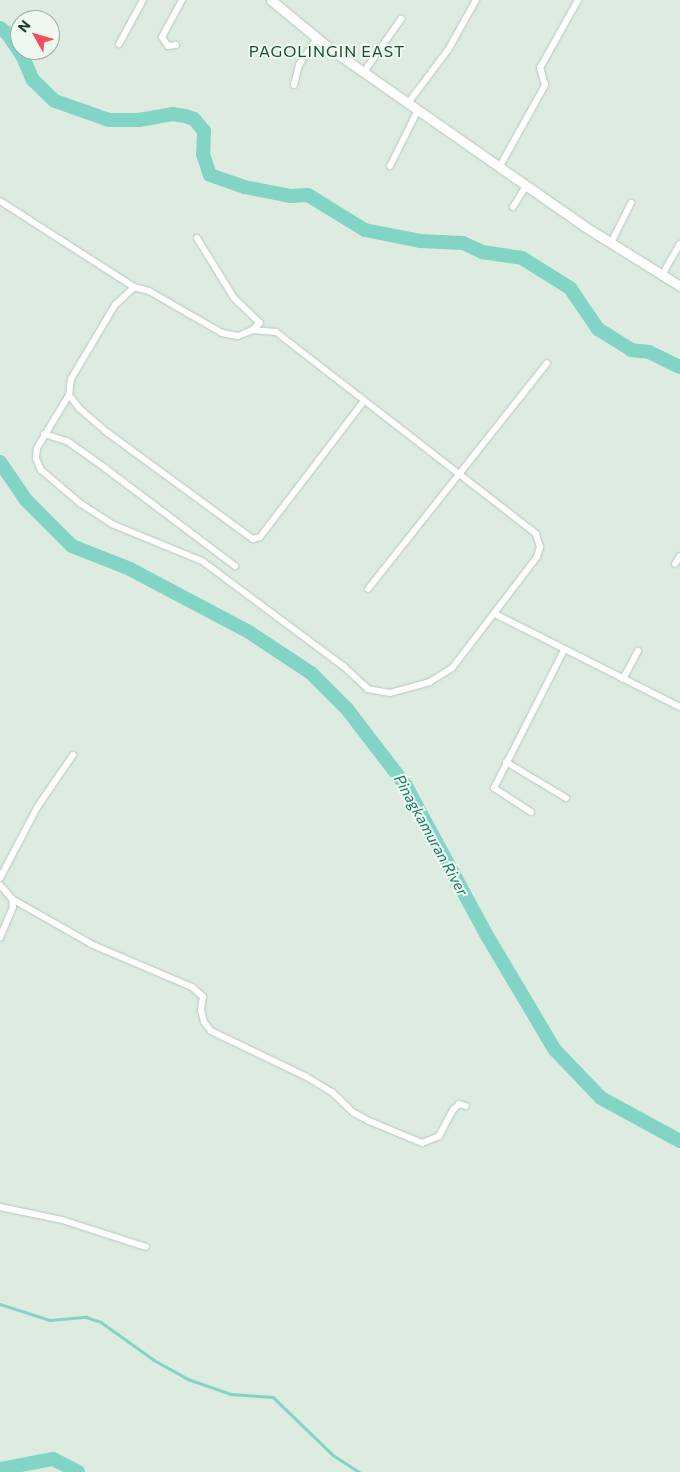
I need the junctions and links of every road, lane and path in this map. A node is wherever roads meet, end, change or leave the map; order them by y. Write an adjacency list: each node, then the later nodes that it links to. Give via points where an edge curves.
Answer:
1 (143, 0): 8 (street)
2 (182, 0): 9 (street, via 162,37 168,46)
3 (271, 0): 7 (street)
4 (476, 0): 12 (street, via 448,50)
5 (578, 0): 15 (street, via 540,68 545,85)
6 (401, 19): 10 (street)
7 (317, 38): 10 (street); 11 (street, via 299,65)
8 (119, 44)
9 (176, 45)
10 (364, 72): 12 (street)
11 (294, 85)
12 (408, 103): 13 (street)
13 (418, 110): 14 (street); 15 (street)
14 (390, 166)
15 (500, 166): 16 (street)
16 (527, 185): 19 (street); 21 (street)
17 (0, 201): 25 (street)
18 (631, 203): 21 (street)
19 (513, 207)
20 (197, 238): 26 (street, via 234,298 260,323)
21 (611, 243): 23 (street)
22 (680, 244): 23 (street)
23 (662, 275): 24 (street)
24 (680, 286)
25 (134, 287): 26 (street, via 149,291 222,333 238,336); 28 (street, via 115,304 99,329 71,379)
26 (252, 330): 29 (street, via 276,332)
27 (547, 363): 31 (street)
28 (69, 395): 29 (street, via 108,433 253,539 260,538); 30 (street)
29 (364, 401): 31 (street)
30 (44, 434): 34 (street, via 67,441); 36 (street, via 36,459 41,470 81,504 112,524 202,561 343,666 368,690 390,694 430,682 452,668)
31 (461, 475): 35 (street); 36 (street, via 536,534 540,547 537,557)
32 (680, 556): 33 (street)
33 (675, 564)
34 (235, 566)
35 (368, 588)
36 (495, 614): 37 (street)
37 (564, 650): 39 (street); 42 (street)
38 (638, 651): 39 (street)
39 (623, 678): 40 (street)
40 (680, 706)
41 (73, 755): 45 (street, via 38,806)
42 (506, 762): 43 (street); 44 (street, via 496,790)
43 (566, 798)
44 (531, 812)
45 (0, 878)
46 (0, 885): 47 (street)
47 (12, 899): 48 (street, via 13,907); 49 (street, via 93,946 192,987 203,997 201,1010 204,1022 211,1030 305,1076 369,1121 422,1144 440,1136 459,1104)
48 (0, 937)
49 (466, 1106)
50 (0, 1207): 51 (street, via 62,1220)
51 (146, 1247)

